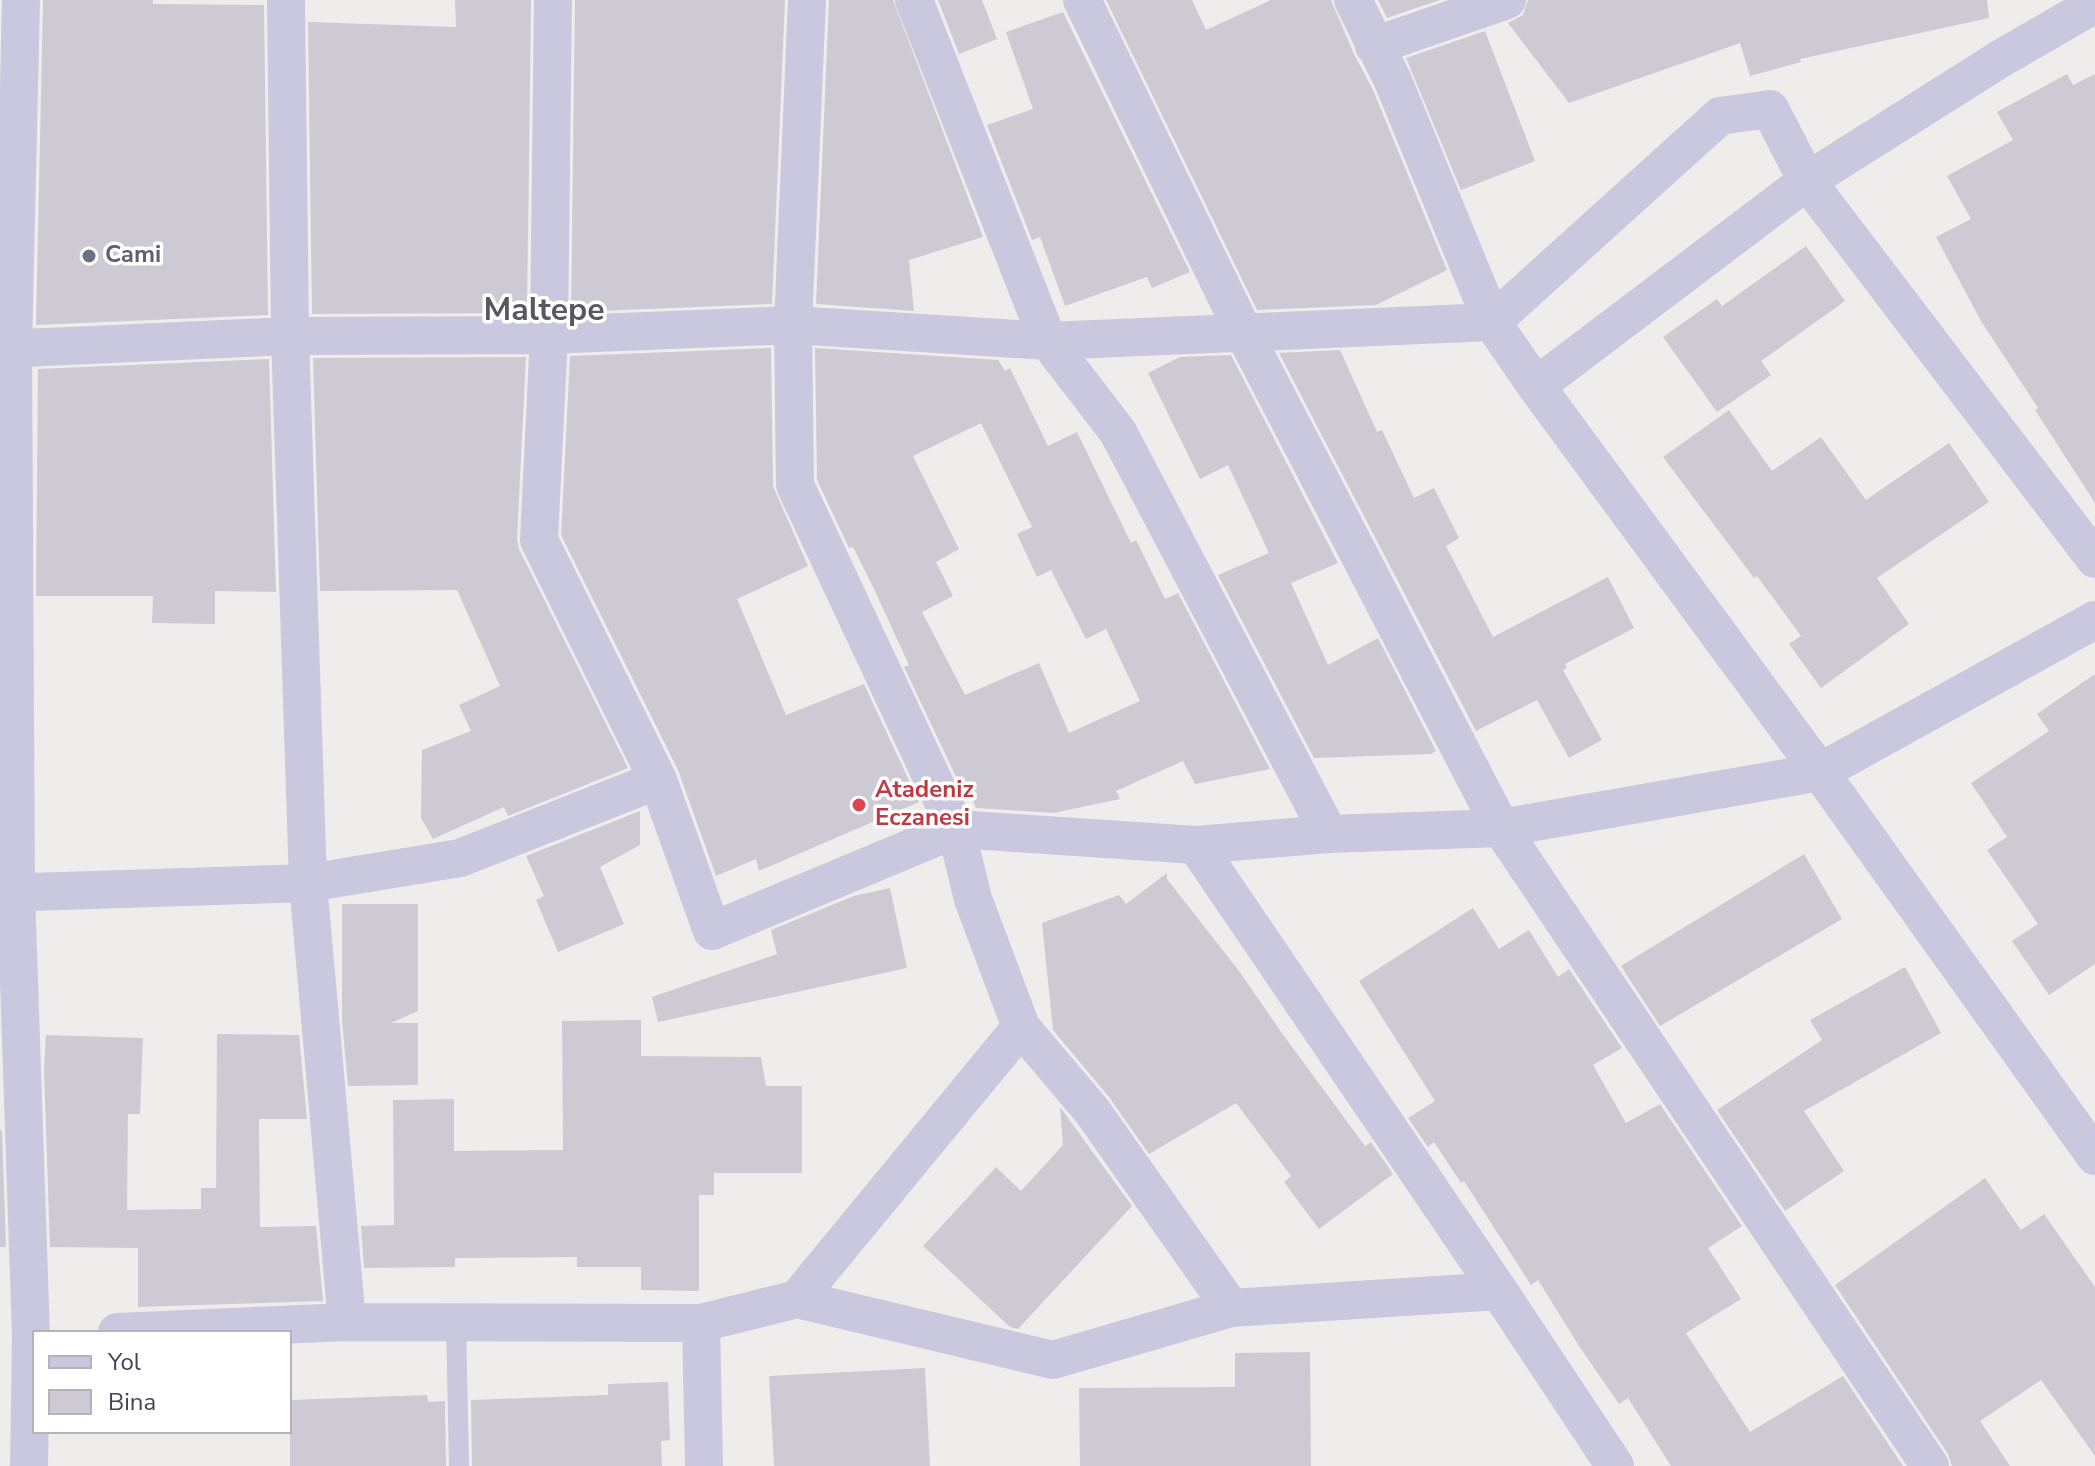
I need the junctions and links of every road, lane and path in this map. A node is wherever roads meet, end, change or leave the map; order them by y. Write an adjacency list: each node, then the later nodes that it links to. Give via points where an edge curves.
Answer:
1 (21, 0): 18 (street)
2 (286, 0): 16 (street)
3 (553, 0): 15 (street)
4 (807, 0): 13 (street)
5 (914, 0): 17 (street)
6 (1082, 0): 14 (street)
7 (1353, 0): 10 (street)
8 (1507, 0): 10 (street)
9 (2095, 4): 11 (street)
10 (1374, 46): 12 (street)
11 (1807, 181): 12 (street, via 1770,109 1720,116); 19 (street); 20 (street)
12 (1492, 322): 14 (street); 19 (street)
13 (793, 325): 15 (street); 17 (street); 25 (street, via 795,485)
14 (1243, 331): 17 (street); 24 (street)
15 (549, 335): 16 (street); 23 (street, via 539,540)
16 (290, 336): 18 (street); 28 (street)
17 (1048, 341): 26 (street, via 1118,432)
18 (7, 349): 29 (street)
19 (1536, 386): 22 (street)
20 (2095, 559)
21 (2095, 620): 22 (street)
22 (1820, 772): 24 (street); 31 (street)
23 (658, 780): 25 (street, via 712,931); 28 (street, via 460,858)
24 (1501, 828): 26 (street); 44 (street)
25 (956, 829): 27 (street); 30 (street, via 973,899)
26 (1329, 834): 27 (street)
27 (1196, 845): 32 (street)
28 (308, 883): 29 (street); 35 (street)
29 (8, 893): 39 (street)
30 (1021, 1027): 33 (street); 34 (street, via 1092,1111)
31 (2095, 1156)
32 (1499, 1291): 34 (street); 43 (street)
33 (797, 1299): 34 (street, via 1053,1360); 37 (street)
34 (1231, 1308)
35 (347, 1322): 36 (street); 38 (street)
36 (456, 1322): 37 (street); 41 (lane)
37 (701, 1323): 42 (street)
38 (163, 1330)
39 (22, 1335): 40 (street)
40 (29, 1466)
41 (459, 1466)
42 (704, 1466)
43 (1615, 1466)
44 (1930, 1466)

